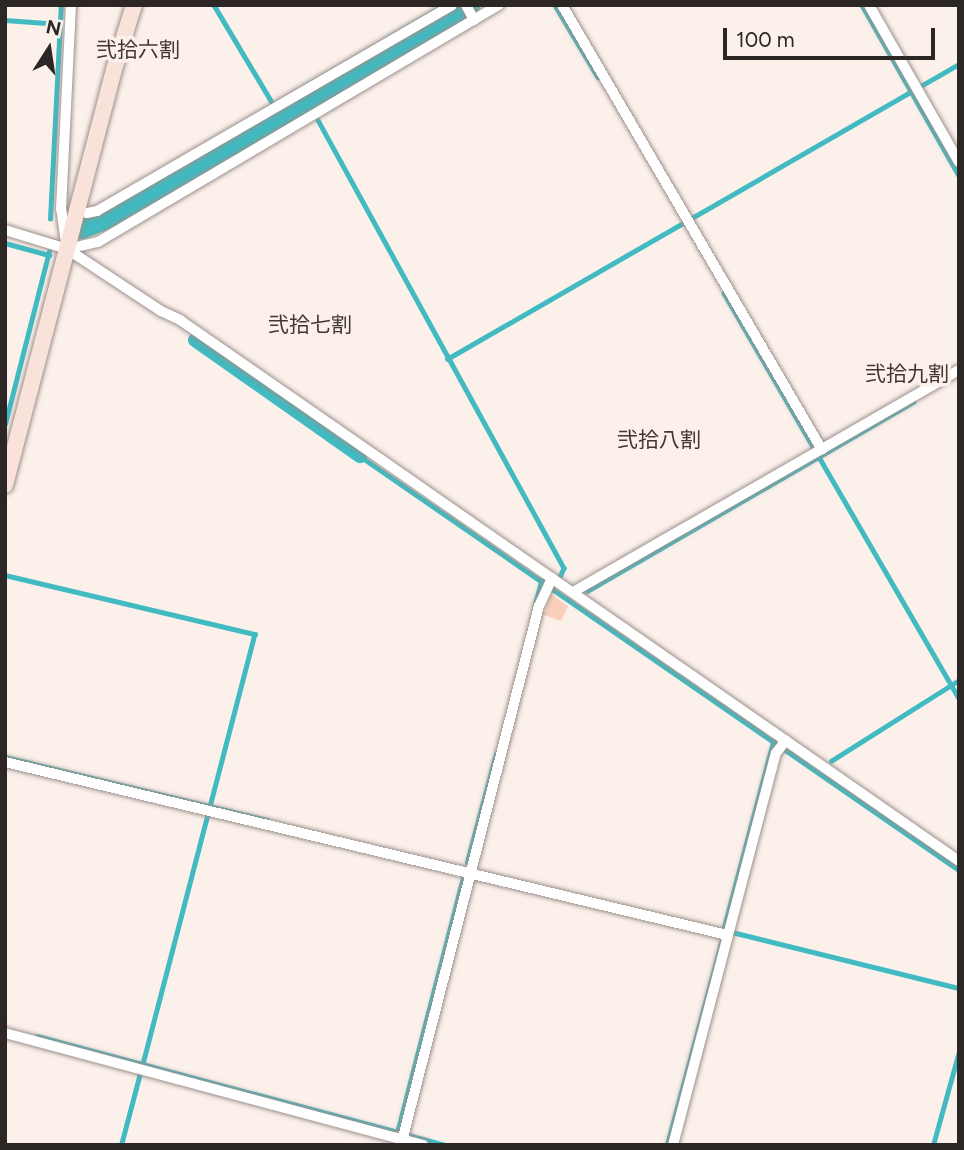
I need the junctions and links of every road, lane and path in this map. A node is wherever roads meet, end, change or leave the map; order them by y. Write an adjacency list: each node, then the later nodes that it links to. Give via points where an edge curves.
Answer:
1 (71, 5): 11 (street, via 61,209)
2 (134, 5): 11 (street)
3 (452, 5): 9 (street)
4 (499, 5): 7 (street)
5 (562, 5): 13 (street)
6 (869, 5): 8 (street)
7 (470, 12): 11 (street, via 98,242)
8 (959, 162)
9 (87, 213)
10 (5, 230): 11 (street)
11 (67, 250): 14 (street); 15 (street, via 160,312 180,320)
12 (959, 370): 13 (street)
13 (819, 452): 16 (street)
14 (5, 485)
15 (549, 583): 16 (street); 20 (street)
16 (573, 592): 17 (street)
17 (782, 745): 19 (street); 21 (street)
18 (5, 762): 20 (street)
19 (959, 861)
20 (470, 874): 21 (street); 23 (street)
21 (728, 932): 25 (street)
22 (5, 1033): 23 (street)
23 (401, 1142): 24 (street)
24 (423, 1145)
25 (673, 1145)

